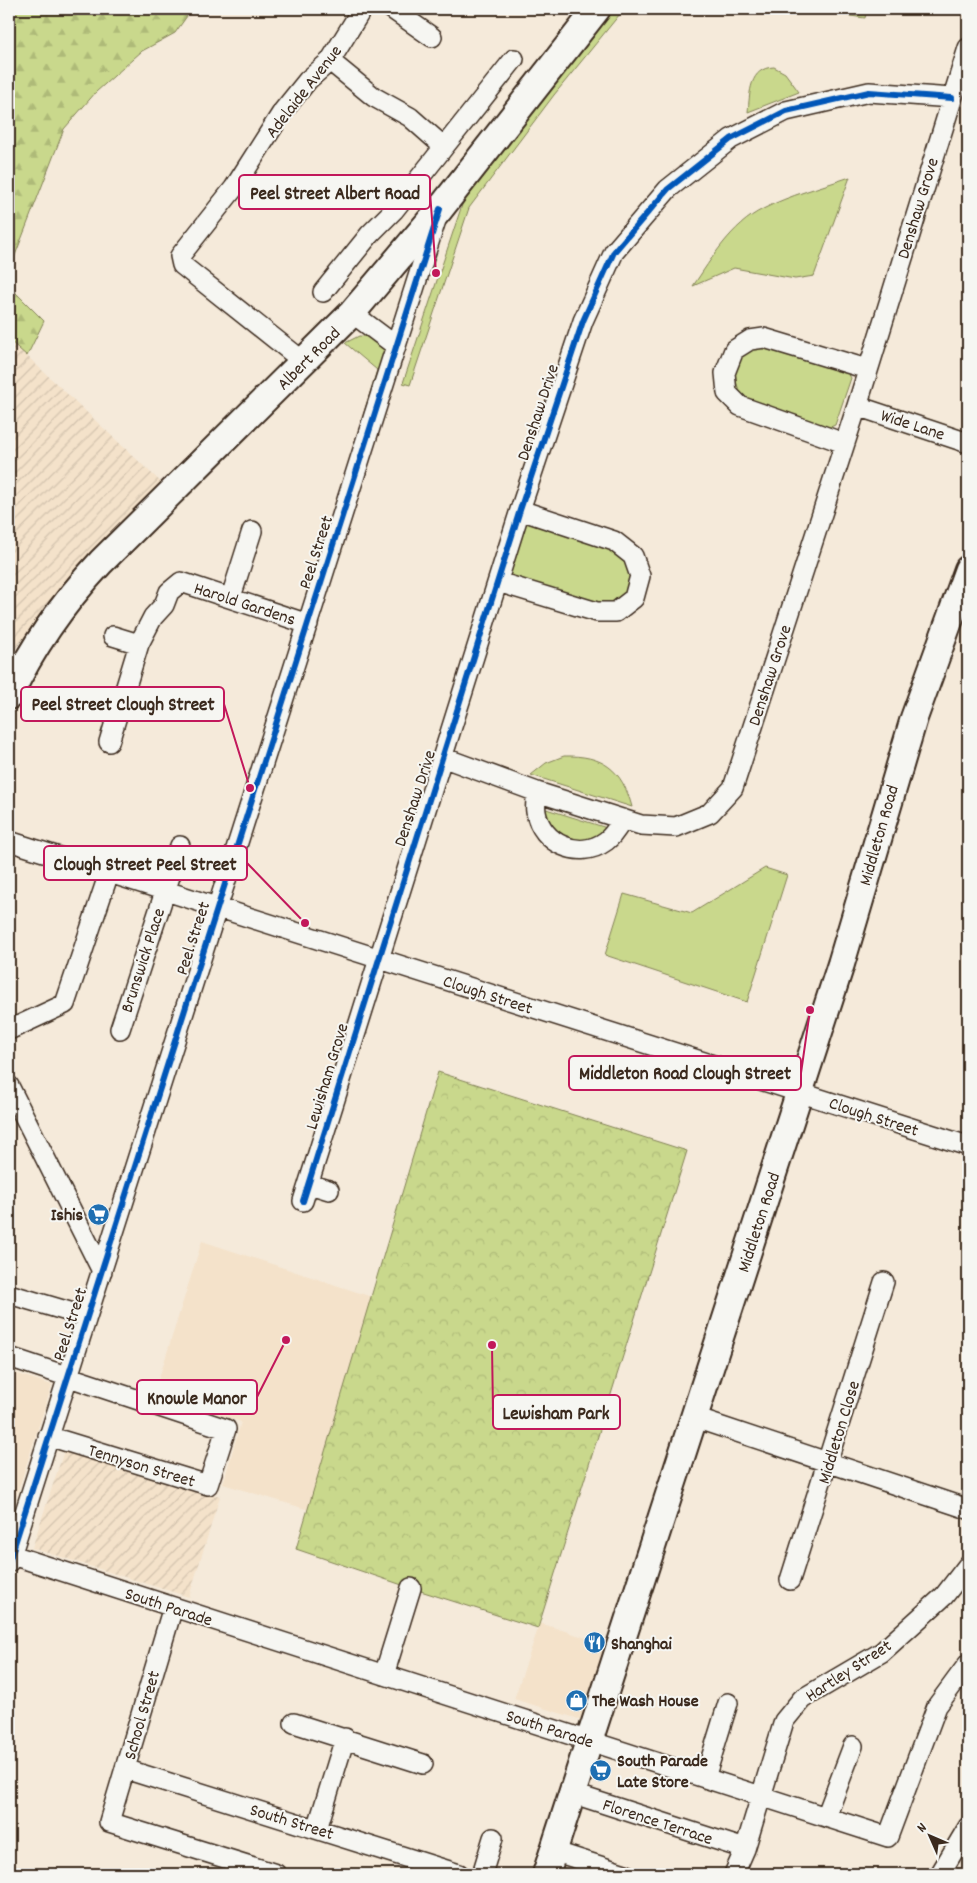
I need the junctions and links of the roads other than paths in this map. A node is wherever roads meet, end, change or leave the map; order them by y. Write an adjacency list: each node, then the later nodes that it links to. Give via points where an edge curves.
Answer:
1 (362, 9): 7 (street, Adelaide Avenue)
2 (392, 9): 4 (street)
3 (597, 9): 10 (main road, Albert Road)
4 (432, 37)
5 (968, 48): 8 (street, Denshaw Grove)
6 (514, 59): 9 (street)
7 (330, 61): 9 (street, via 374,97 410,117); 14 (street, Adelaide Avenue, via 284,111 234,188 180,256 182,265)
8 (952, 98): 15 (street, Denshaw Grove); 19 (street, Denshaw Drive, via 869,92 786,111 731,139 668,189 614,252 582,321)
9 (444, 147): 11 (street)
10 (440, 209): 12 (main road, Albert Road); 13 (street, Peel Street)
11 (323, 292)
12 (352, 313): 13 (street); 14 (main road, Albert Road)
13 (396, 346): 24 (street, Peel Street)
14 (304, 362): 27 (main road, Albert Road, via 71,595 45,630)
15 (867, 369): 16 (street, Denshaw Grove); 17 (street, via 764,338 750,340 734,350 725,373 727,393 740,406)
16 (857, 406): 17 (street, Denshaw Grove); 18 (street, Wide Lane)
17 (844, 443): 31 (street, Denshaw Grove, via 733,788 710,813 676,827 641,825)
18 (968, 443)
19 (520, 510): 22 (street, Denshaw Drive); 22 (street, via 614,541 633,556 640,576 634,598 616,612 597,612)
20 (252, 531): 23 (street)
21 (968, 569): 41 (main road, Middleton Road, via 914,718 841,964)
22 (498, 582): 29 (street, Denshaw Drive)
23 (231, 597): 24 (street, Harold Gardens); 26 (street, Harold Gardens, via 180,582 153,616)
24 (308, 624): 36 (street, Peel Street)
25 (114, 636): 26 (street)
26 (139, 644): 28 (street, Harold Gardens)
27 (9, 696)
28 (110, 742)
29 (442, 757): 30 (street, Denshaw Grove); 37 (street, Denshaw Drive)
30 (537, 792): 31 (street, Denshaw Grove); 31 (street, via 536,810 540,825 549,838 562,846 577,850 592,848 606,841)
31 (622, 819)
32 (9, 841): 34 (street, Clough Street)
33 (180, 846): 35 (street, Brunswick Place)
34 (109, 873): 35 (street, Clough Street); 39 (street, via 65,1004)
35 (165, 891): 36 (street, Clough Street); 38 (street, Brunswick Place)
36 (217, 908): 37 (street, Clough Street); 44 (street, Peel Street)
37 (378, 959): 41 (street, Clough Street); 43 (street, Lewisham Grove, via 306,1192)
38 (120, 1028)
39 (9, 1030)
40 (9, 1086): 44 (street)
41 (799, 1092): 42 (street, Clough Street); 50 (main road, Middleton Road)
42 (968, 1146)
43 (329, 1190)
44 (102, 1271): 47 (street, Peel Street)
45 (884, 1282): 52 (street, Middleton Close)
46 (9, 1294): 47 (street)
47 (87, 1317): 49 (street, Peel Street)
48 (9, 1357): 49 (street)
49 (68, 1377): 51 (street, Peel Street); 51 (street, Tennyson Street, via 226,1429 208,1486)
50 (695, 1418): 52 (street); 64 (main road, Middleton Road)
51 (48, 1436): 54 (street, Peel Street)
52 (828, 1463): 53 (street); 56 (street, Middleton Close)
53 (968, 1509)
54 (9, 1557): 58 (street, South Parade)
55 (968, 1565): 70 (street, Hartley Street, via 944,1596 882,1652 802,1699 784,1721)
56 (790, 1580)
57 (411, 1588): 60 (street)
58 (173, 1607): 60 (street, South Parade); 67 (street, School Street)
59 (968, 1664): 71 (street, South Parade, via 938,1706 888,1837)
60 (384, 1675): 64 (street, South Parade)
61 (728, 1703): 68 (street)
62 (294, 1723): 63 (street)
63 (345, 1738): 66 (street); 73 (street)
64 (590, 1741): 68 (street, South Parade); 69 (main road, Middleton Road)
65 (853, 1746): 71 (street)
66 (423, 1764)
67 (126, 1769): 73 (street, South Street); 78 (street, School Street, via 108,1822)
68 (705, 1778): 70 (street, South Parade)
69 (571, 1793): 75 (street, Florence Terrace); 76 (main road, Middleton Road)
70 (762, 1796): 71 (street, South Parade); 75 (street, Hartley Street)
71 (826, 1817)
72 (968, 1827): 83 (street)
73 (317, 1829): 77 (street, South Street)
74 (493, 1838): 80 (street)
75 (745, 1849): 82 (street, Hartley Street)
76 (549, 1863): 81 (street)
77 (432, 1870): 79 (street, South Street)
78 (266, 1873)
79 (459, 1874)
80 (482, 1874)
81 (625, 1874)
82 (734, 1874)
83 (940, 1874)

